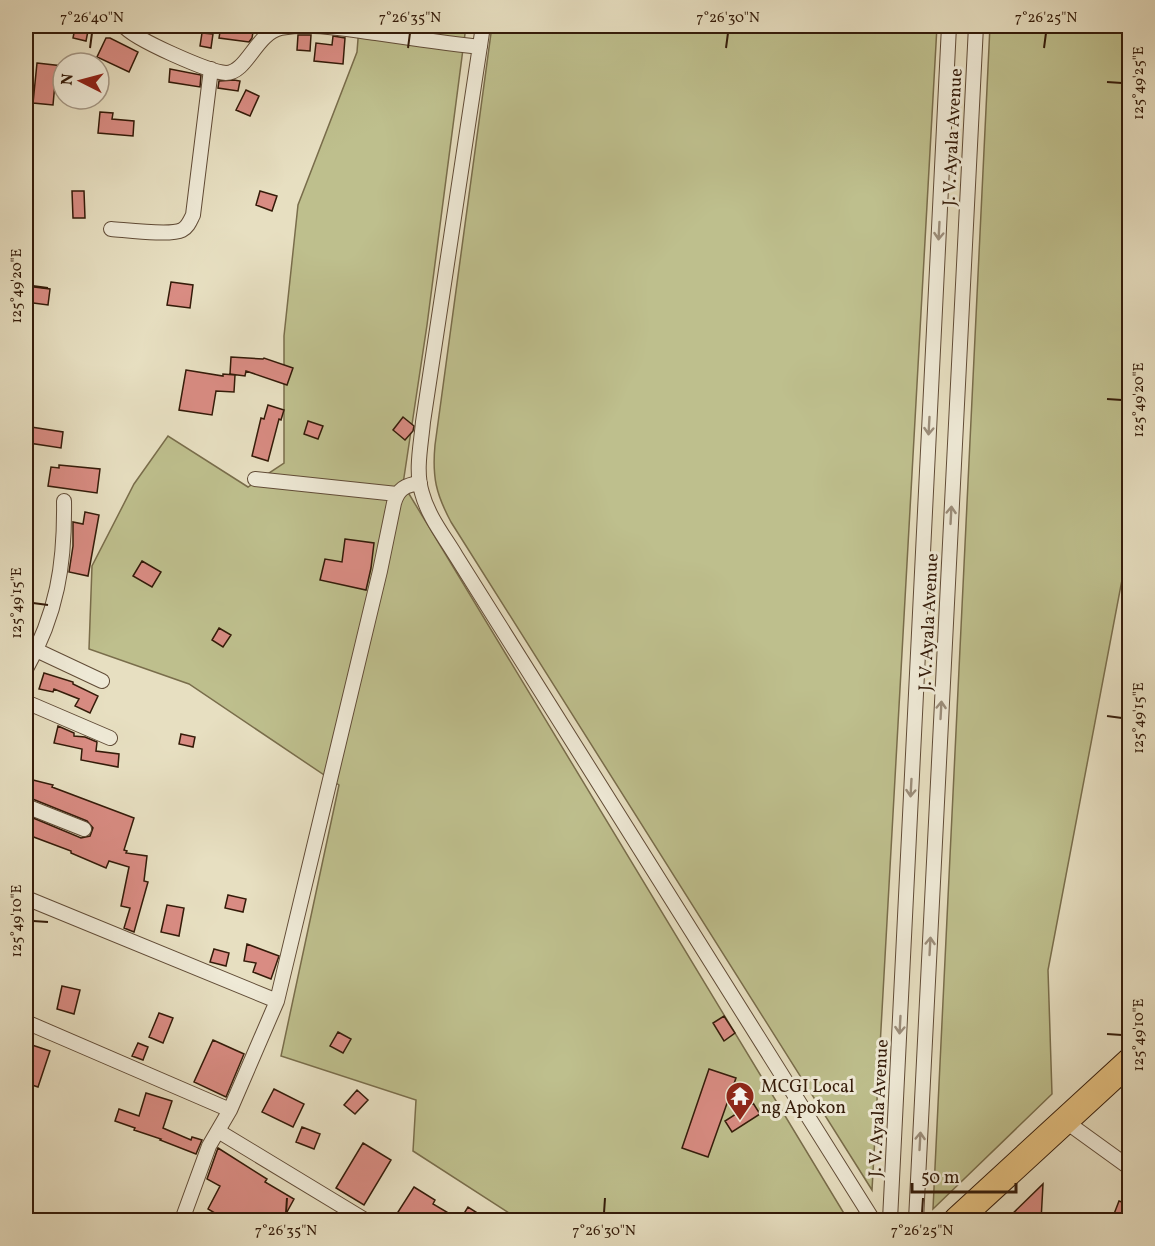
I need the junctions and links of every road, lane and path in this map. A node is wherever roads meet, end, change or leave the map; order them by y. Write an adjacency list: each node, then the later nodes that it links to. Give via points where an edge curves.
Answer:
1 (124, 26): 6 (street, via 134,35)
2 (483, 26): 5 (street)
3 (949, 26): 8 (street, J. V. Ayala Avenue, one-way to 8)
4 (976, 26): 9 (street, J. V. Ayala Avenue)
5 (480, 47): 6 (street, via 298,26 266,34 235,71); 11 (street, via 423,422)
6 (211, 69): 7 (street, via 193,215 188,226 172,232)
7 (111, 229)
8 (937, 269): 9 (street); 19 (street, J. V. Ayala Avenue, one-way to 19)
9 (964, 270): 20 (street, J. V. Ayala Avenue, one-way to 9)
10 (255, 479): 12 (street)
11 (420, 483): 12 (street, via 408,485); 33 (street, via 429,509 456,556)
12 (397, 494): 24 (street)
13 (64, 501): 14 (street, via 61,574)
14 (36, 650): 15 (street); 16 (street)
15 (26, 669)
16 (102, 681)
17 (26, 702): 18 (street)
18 (110, 738)
19 (914, 744): 20 (street); 34 (street, J. V. Ayala Avenue, one-way to 34)
20 (940, 745): 35 (street, J. V. Ayala Avenue, one-way to 20)
21 (26, 806): 22 (street)
22 (84, 830)
23 (26, 898): 24 (street)
24 (277, 1001): 27 (street)
25 (26, 1022): 27 (street)
26 (1130, 1061): 28 (highway)
27 (230, 1110): 29 (street)
28 (1065, 1121): 30 (street); 36 (highway)
29 (218, 1131): 31 (street); 32 (street)
30 (1130, 1168)
31 (182, 1221)
32 (365, 1221)
33 (873, 1221)
34 (890, 1221)
35 (916, 1221)
36 (957, 1221)

